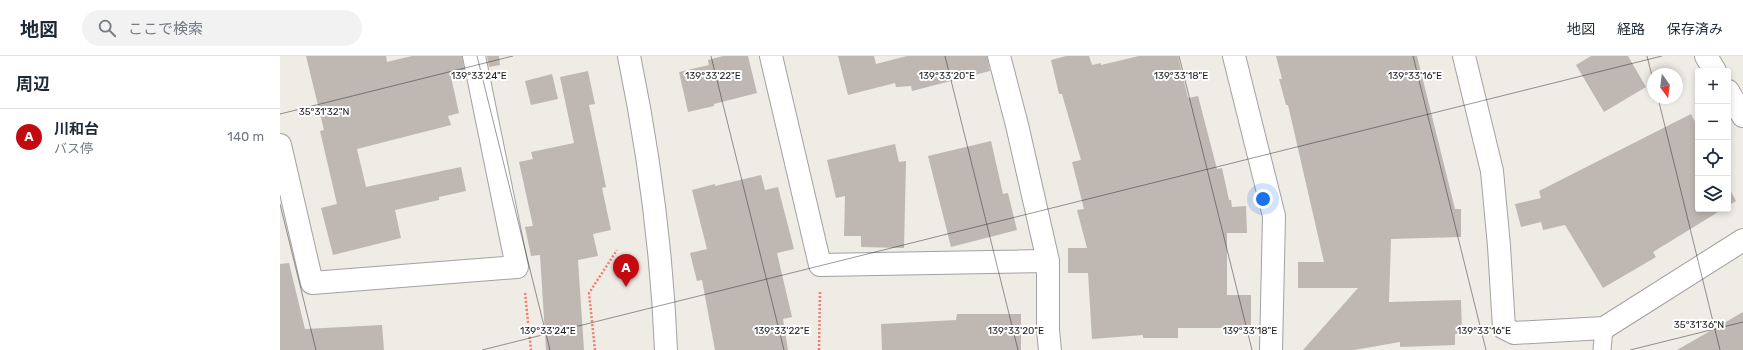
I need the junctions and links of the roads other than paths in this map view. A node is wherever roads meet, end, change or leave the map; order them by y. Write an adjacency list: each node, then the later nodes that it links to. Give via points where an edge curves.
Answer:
1 (474, 56): 11 (street, via 517,267 312,283)
2 (629, 56): 15 (street, via 641,112 663,284)
3 (771, 56): 13 (street, via 820,265)
4 (999, 56): 13 (street)
5 (1234, 56): 17 (street, via 1274,216)
6 (1464, 56): 14 (street, via 1492,171 1504,328 1514,333)
7 (1706, 56): 8 (street)
8 (1713, 68)
9 (1731, 97): 10 (street)
10 (1743, 116)
11 (280, 145)
12 (1743, 240): 14 (street)
13 (1048, 261): 16 (street)
14 (1604, 328): 18 (lane)
15 (666, 350)
16 (1050, 350)
17 (1270, 350)
18 (1602, 350)

